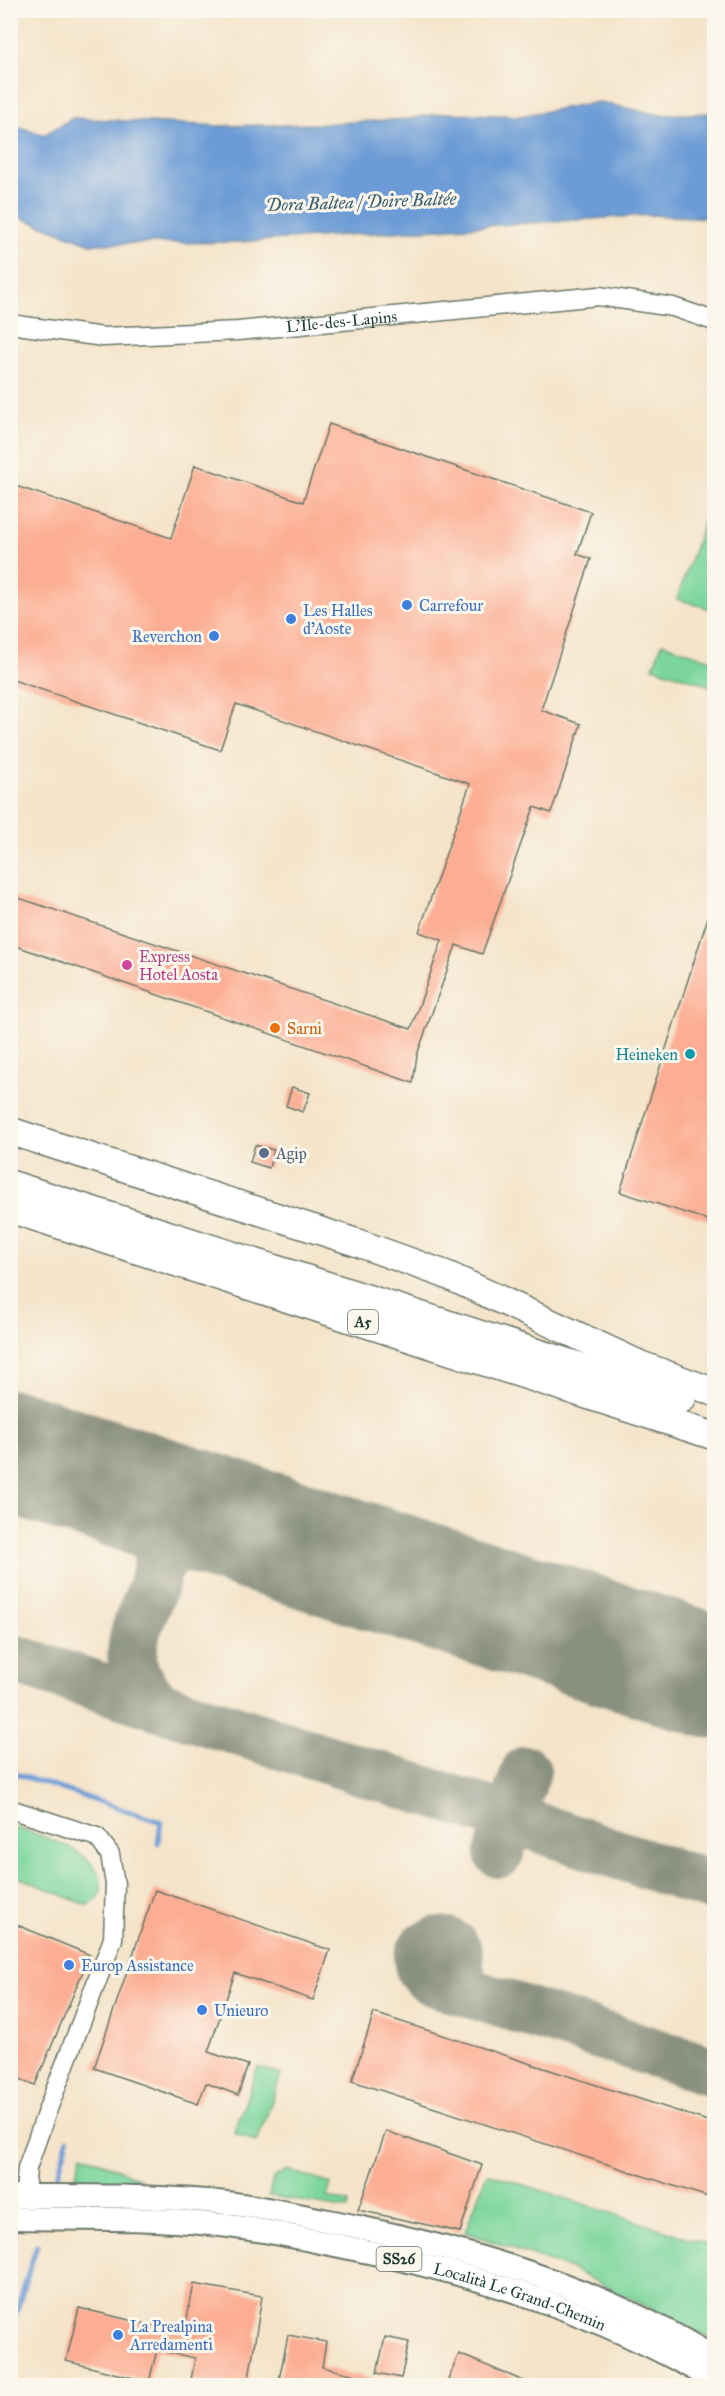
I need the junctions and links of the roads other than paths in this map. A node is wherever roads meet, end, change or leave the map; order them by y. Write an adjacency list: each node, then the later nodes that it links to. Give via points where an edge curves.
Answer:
1 (714, 306): 2 (street, L'Île-des-Lapins)
2 (673, 308): 3 (street, L'Île-des-Lapins); 4 (street, L'Île-des-Lapins, via 599,296 575,297 238,331 103,337)
3 (714, 321)
4 (10, 324)
5 (10, 1131): 8 (highway, via 447,1275 641,1365)
6 (10, 1184): 9 (highway, A5)
7 (10, 1209): 10 (highway, A5)
8 (714, 1392)
9 (714, 1409)
10 (714, 1436)
11 (10, 1809): 12 (street, via 97,1837 110,1854 115,1884 113,1939)
12 (18, 2196): 13 (main road, SS26)
13 (65, 2208): 14 (main road, SS26); 15 (main road, Località Le Grand-Chemin / SS26, via 209,2201 286,2212 383,2233 528,2271 609,2301); 16 (main road, Località Le Grand-Chemin / SS26, via 270,2232 430,2266 533,2296 593,2319 663,2349)
14 (10, 2218)
15 (714, 2358)
16 (714, 2380)

